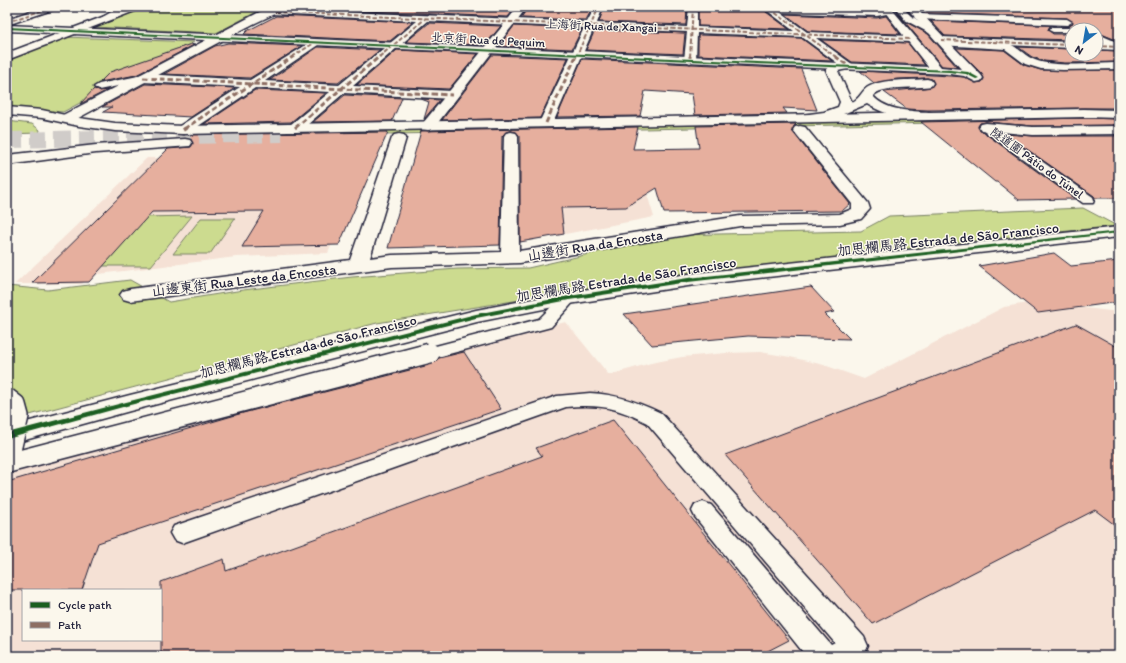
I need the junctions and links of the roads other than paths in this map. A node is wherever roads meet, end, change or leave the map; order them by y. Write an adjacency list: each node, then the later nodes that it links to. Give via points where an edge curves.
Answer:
1 (52, 7): 18 (street)
2 (127, 7): 15 (street)
3 (137, 7): 15 (street)
4 (285, 7): 12 (street)
5 (523, 7): 19 (street)
6 (600, 7): 21 (street)
7 (693, 7): 25 (street)
8 (898, 7): 16 (lane)
9 (910, 7): 14 (street)
10 (769, 8): 11 (street, via 876,13); 29 (street)
11 (887, 9): 30 (street)
12 (272, 10): 17 (street, 上海街 Rua de Xangai); 31 (street)
13 (1043, 10): 20 (street)
14 (920, 17): 23 (street); 28 (street)
15 (106, 18): 27 (street)
16 (908, 18): 28 (lane); 30 (lane)
17 (425, 19): 19 (street, 上海街 Rua de Xangai); 36 (street, 北京街 Rua de Pequim)
18 (7, 22)
19 (511, 22): 21 (street, 上海街 Rua de Xangai); 39 (street)
20 (1064, 23)
21 (591, 26): 25 (street, 上海街 Rua de Xangai); 40 (street)
22 (7, 28): 27 (street, 北京街 Rua de Pequim)
23 (1064, 28)
24 (1064, 29): 26 (lane)
25 (692, 30): 29 (street, 上海街 Rua de Xangai); 42 (street)
26 (1053, 30)
27 (72, 31): 31 (street, 北京街 Rua de Pequim); 41 (street)
28 (934, 32): 30 (street, 上海街 Rua de Xangai, via 917,28); 33 (street)
29 (805, 34): 30 (street, 上海街 Rua de Xangai); 44 (street)
30 (908, 35): 46 (street)
31 (219, 38): 34 (street, 北京街 Rua de Pequim); 48 (street)
32 (1104, 40): 38 (street)
33 (942, 41): 35 (street); 45 (street, via 1006,46 1029,61 1043,65); 50 (street)
34 (314, 43): 36 (street, 北京街 Rua de Pequim); 54 (street)
35 (1064, 45)
36 (392, 46): 39 (street, 北京街 Rua de Pequim); 57 (street, 北京街 Rua de Pequim)
37 (1104, 46): 38 (street)
38 (1119, 47)
39 (488, 51): 40 (street, 北京街 Rua de Pequim); 58 (street)
40 (578, 55): 42 (street, 北京街 Rua de Pequim); 68 (street)
41 (7, 57)
42 (690, 60): 43 (street, 北京街 Rua de Pequim)
43 (756, 63): 44 (street); 47 (street)
44 (848, 66): 46 (street); 47 (street, via 833,69)
45 (1119, 66)
46 (937, 70): 50 (street, via 963,72)
47 (833, 74): 49 (street); 60 (street, via 846,102)
48 (143, 78): 54 (street); 56 (lane); 66 (street)
49 (849, 78)
50 (977, 78): 55 (street, via 976,82)
51 (864, 80): 52 (street)
52 (927, 83): 53 (street); 59 (street, via 879,87 870,90)
53 (940, 83)
54 (252, 84): 57 (street); 73 (street)
55 (961, 84)
56 (99, 87)
57 (341, 89): 58 (street); 72 (street, 北京街 Rua de Pequim)
58 (452, 95): 70 (street)
59 (867, 96): 60 (street, via 860,104); 65 (street, via 872,102 889,110)
60 (844, 108): 69 (street, via 833,115)
61 (1119, 110): 63 (street)
62 (7, 111): 66 (street, via 42,114)
63 (1084, 113): 64 (street); 65 (street)
64 (1119, 114)
65 (933, 116): 69 (street)
66 (69, 120): 73 (street, via 115,127); 78 (street, via 76,125 76,129 68,138 38,152)
67 (1119, 121): 71 (street)
68 (546, 123): 69 (street); 70 (street)
69 (804, 124): 71 (street); 76 (street); 81 (street, 山邊街 Rua da Encosta, via 860,203 861,209 858,214 840,219 740,222)
70 (428, 126): 75 (street)
71 (986, 127): 74 (street, via 1035,131); 79 (lane, 隧道圍 Pátio do Túnel)
72 (295, 128): 73 (street); 75 (street)
73 (183, 130)
74 (1119, 130)
75 (374, 133): 75 (street, via 282,134); 77 (street); 78 (street, via 145,145)
76 (511, 136): 77 (street); 81 (street)
77 (399, 138): 82 (street)
78 (11, 160)
79 (1088, 200)
80 (1119, 232): 84 (street, 加思欄馬路 Estrada de São Francisco, via 688,280)
81 (510, 258): 82 (street, 山邊街 Rua da Encosta, via 392,261)
82 (358, 265): 83 (street, 山邊東街 Rua Leste da Encosta)
83 (130, 295)
84 (569, 298): 86 (street, 加思欄馬路 Estrada de São Francisco, via 476,316); 87 (lane, bridge, via 545,323)
85 (7, 398): 87 (lane, bridge, via 16,405 20,416)
86 (7, 436)
87 (8, 463)
88 (703, 512): 90 (lane)
89 (182, 533): 91 (lane, via 564,401 592,398 613,400 654,418 855,646)
90 (823, 656)
91 (837, 656)

